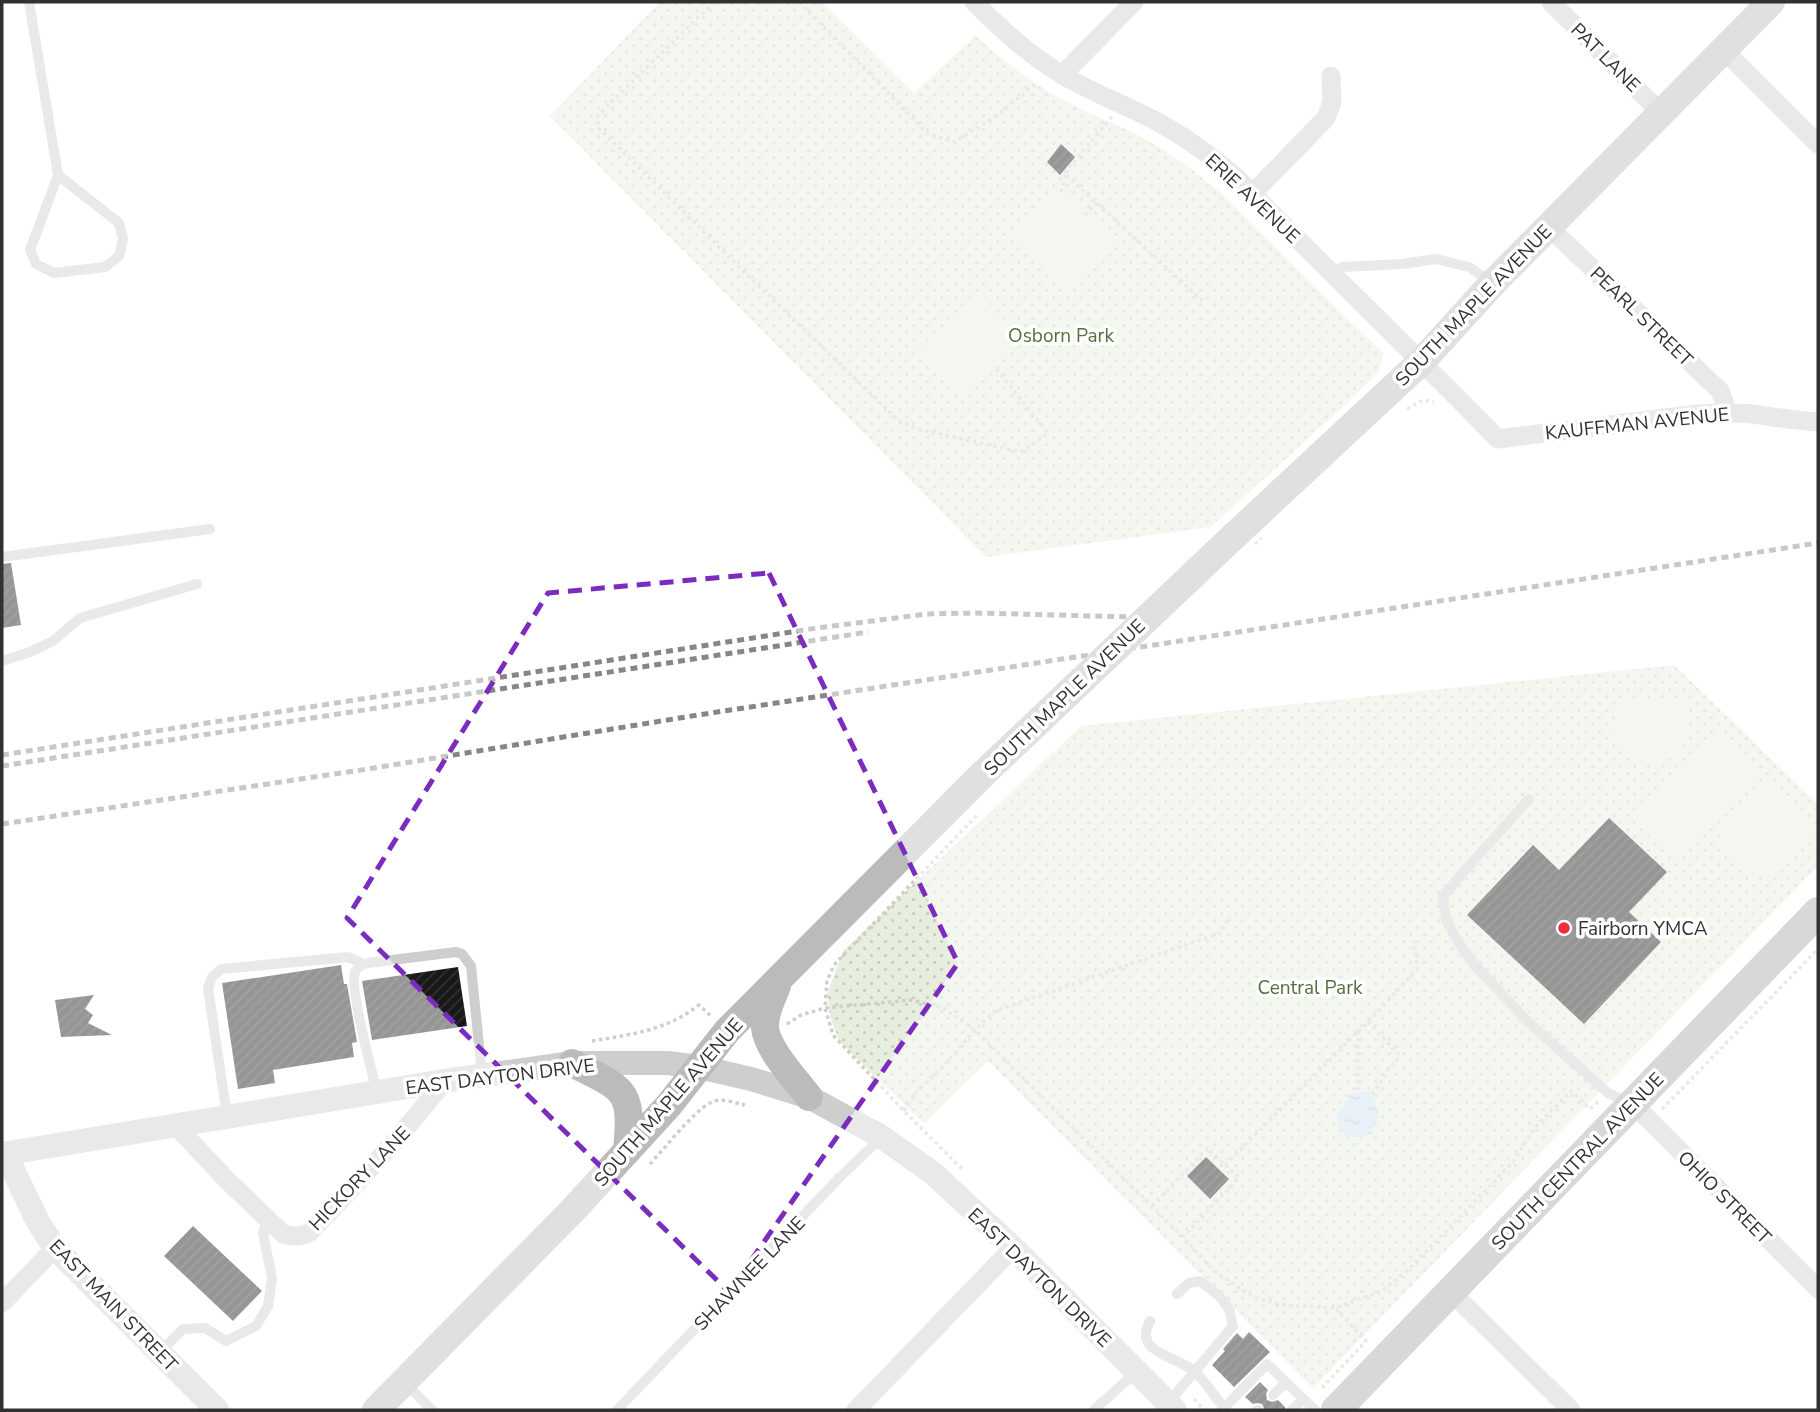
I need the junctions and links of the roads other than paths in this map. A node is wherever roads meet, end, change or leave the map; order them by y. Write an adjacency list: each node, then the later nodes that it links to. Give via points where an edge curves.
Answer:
1 (29, 2): 11 (lane)
2 (974, 2): 7 (street, ERIE AVENUE, via 1004,32)
3 (1134, 2): 7 (street)
4 (1551, 2): 9 (street, PAT LANE)
5 (1771, 2): 6 (main road, SOUTH MAPLE AVENUE)
6 (1724, 50): 9 (main road, SOUTH MAPLE AVENUE); 10 (street)
7 (1057, 72): 12 (street, ERIE AVENUE, via 1196,145)
8 (1331, 76): 12 (street, via 1332,102 1326,118)
9 (1661, 113): 13 (main road, SOUTH MAPLE AVENUE)
10 (1818, 144)
11 (58, 175): 11 (lane, via 30,250 36,264 54,273 105,267 118,256 119,223)
12 (1252, 194): 14 (street, ERIE AVENUE)
13 (1549, 227): 15 (main road, SOUTH MAPLE AVENUE); 17 (street, PEARL STREET, via 1720,391)
14 (1332, 274): 15 (lane, via 1342,267 1436,259 1469,267); 16 (street, ERIE AVENUE)
15 (1493, 283): 16 (main road, SOUTH MAPLE AVENUE)
16 (1422, 361): 19 (street, ERIE AVENUE); 27 (main road, SOUTH MAPLE AVENUE, bridge, via 1248,537 983,774)
17 (1726, 412): 18 (street, KAUFFMAN AVENUE); 19 (street, KAUFFMAN AVENUE)
18 (1818, 422)
19 (1498, 439)
20 (210, 529): 21 (lane)
21 (2, 557)
22 (197, 584): 23 (lane, via 80,618 52,641)
23 (2, 661)
24 (1529, 799): 34 (lane, via 1443,897 1446,919 1474,964 1526,1020 1608,1093)
25 (1817, 916): 34 (main road, SOUTH CENTRAL AVENUE)
26 (364, 964): 30 (lane, via 462,954 471,966); 32 (lane, via 354,975); 35 (lane, via 348,957 221,969 212,977 208,988)
27 (779, 980): 29 (main road, SOUTH MAPLE AVENUE); 33 (main road, via 765,1028 774,1050)
28 (572, 1063): 29 (street, EAST DAYTON DRIVE); 30 (street, EAST DAYTON DRIVE); 39 (main road, via 619,1089 629,1108)
29 (698, 1067): 33 (street, EAST DAYTON DRIVE); 39 (main road, SOUTH MAPLE AVENUE, via 668,1105)
30 (482, 1075): 31 (street, EAST DAYTON DRIVE)
31 (444, 1081): 32 (street, EAST DAYTON DRIVE); 40 (street, HICKORY LANE, via 310,1231 293,1237)
32 (377, 1092): 35 (street, EAST DAYTON DRIVE)
33 (809, 1097): 37 (street, EAST DAYTON DRIVE)
34 (1646, 1105): 43 (street, OHIO STREET); 44 (main road, SOUTH CENTRAL AVENUE)
35 (227, 1116): 36 (street, EAST DAYTON DRIVE)
36 (175, 1125): 38 (street, EAST DAYTON DRIVE); 40 (street, HICKORY LANE)
37 (882, 1138): 42 (street, EAST DAYTON DRIVE, via 934,1174); 60 (lane, SHAWNEE LANE)
38 (4, 1154): 41 (street, EAST MAIN STREET)
39 (639, 1157): 51 (main road, SOUTH MAPLE AVENUE, via 573,1210)
40 (268, 1219): 48 (lane, via 263,1233 272,1278 268,1306 256,1326 226,1342 205,1328 183,1329)
41 (55, 1248): 46 (street); 48 (street, EAST MAIN STREET)
42 (1013, 1248): 49 (street, EAST DAYTON DRIVE); 61 (street)
43 (1818, 1289)
44 (1450, 1291): 64 (main road, SOUTH CENTRAL AVENUE); 65 (street)
45 (1177, 1294): 50 (lane, via 1189,1283 1200,1281 1229,1309 1233,1326)
46 (2, 1303)
47 (1150, 1321): 50 (lane, via 1145,1330 1152,1348)
48 (160, 1353): 57 (street, EAST MAIN STREET)
49 (1137, 1371): 54 (street, EAST DAYTON DRIVE); 62 (lane)
50 (1194, 1371): 54 (lane); 56 (lane)
51 (404, 1382): 58 (main road, SOUTH MAPLE AVENUE); 59 (lane)
52 (1286, 1382): 53 (lane); 55 (lane); 56 (lane, via 1268,1364)
53 (1273, 1395)
54 (1175, 1400)
55 (1309, 1404): 63 (lane)
56 (1224, 1409)
57 (217, 1410)
58 (376, 1410)
59 (432, 1410)
60 (617, 1410)
61 (856, 1410)
62 (1094, 1410)
63 (1292, 1410)
64 (1336, 1410)
65 (1571, 1410)

